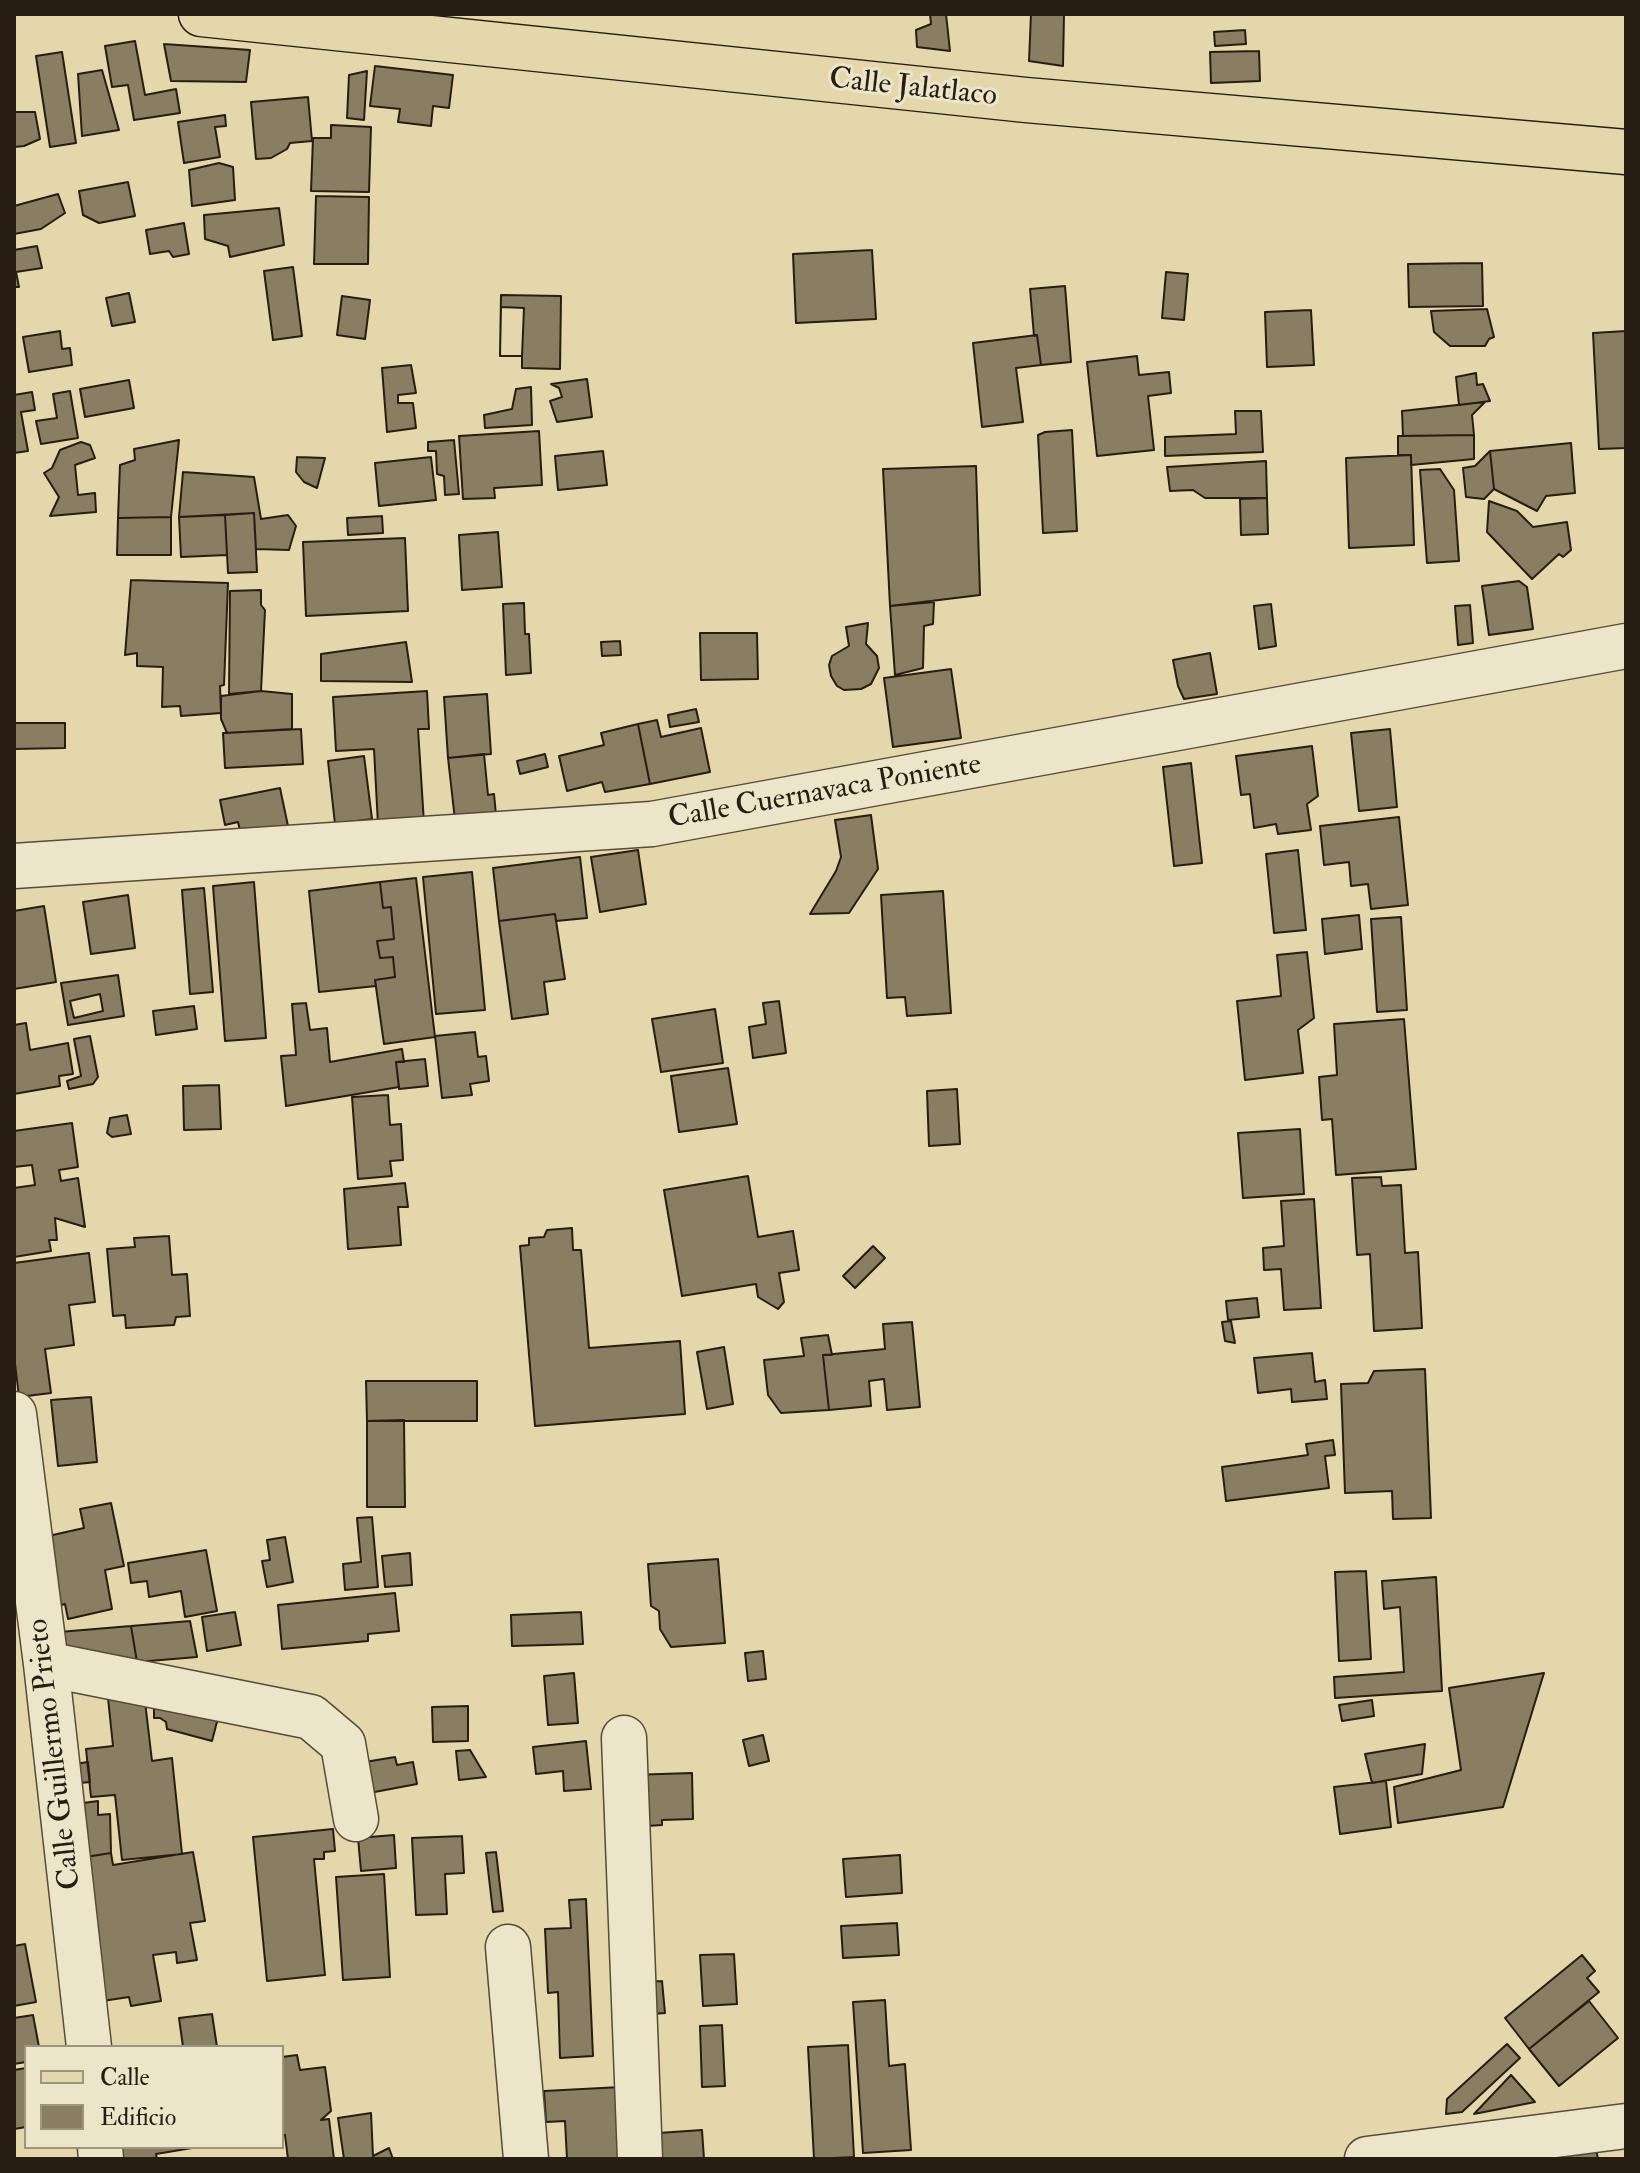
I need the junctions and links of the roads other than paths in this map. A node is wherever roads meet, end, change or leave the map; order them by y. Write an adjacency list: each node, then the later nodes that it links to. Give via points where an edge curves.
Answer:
1 (201, 14): 2 (main road, Calle Jalatlaco, via 1026,100)
2 (1626, 152)
3 (1626, 646): 4 (street, Calle Cuernavaca Poniente, via 652,824)
4 (14, 866)
5 (14, 1414): 6 (street, Calle Guillermo Prieto)
6 (46, 1664): 8 (street, via 311,1717 343,1744); 10 (street, Calle Guillermo Prieto)
7 (624, 1738): 13 (street)
8 (356, 1819)
9 (508, 1947): 12 (street)
10 (89, 2045)
11 (1626, 2126): 14 (street)
12 (526, 2159)
13 (640, 2159)
14 (1367, 2159)

